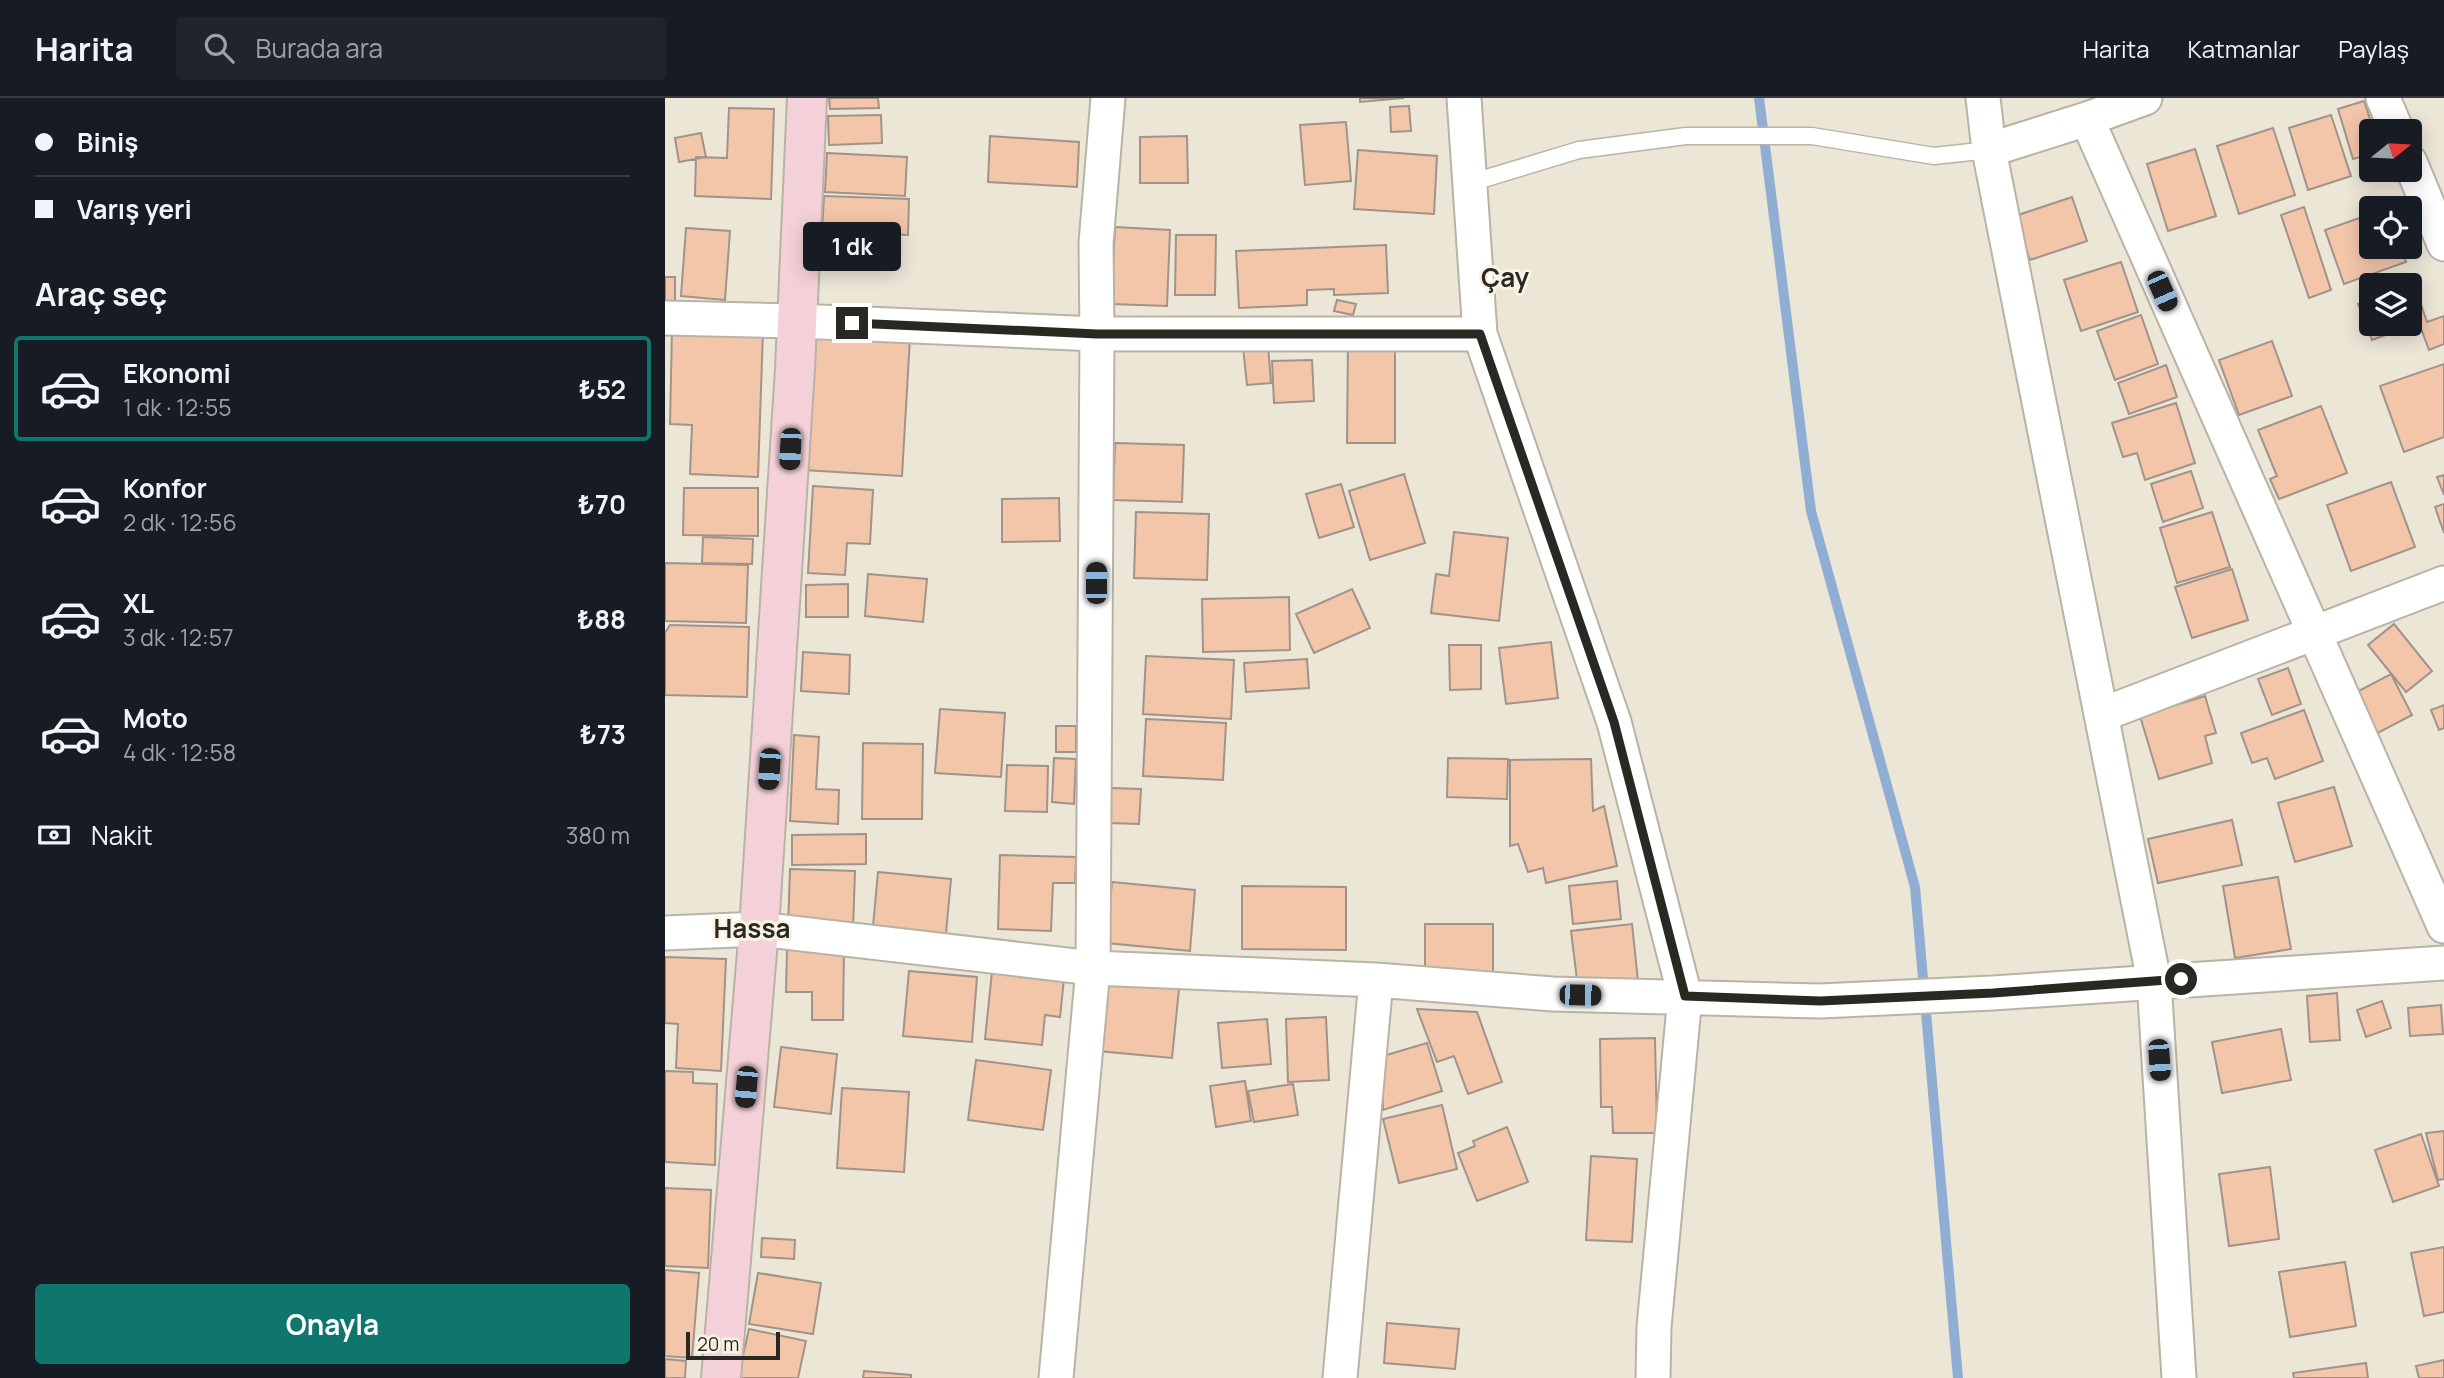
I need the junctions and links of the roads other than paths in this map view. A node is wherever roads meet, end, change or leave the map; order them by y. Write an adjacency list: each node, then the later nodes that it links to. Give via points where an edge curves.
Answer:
1 (807, 98): 14 (street)
2 (1108, 98): 15 (street, via 1096,243)
3 (1464, 98): 11 (street)
4 (1983, 98): 9 (street)
5 (2145, 98): 8 (street)
6 (2383, 98): 7 (street)
7 (2392, 119)
8 (2087, 120): 9 (street); 18 (street)
9 (1989, 150): 11 (lane, via 1934,156 1812,136 1686,136 1579,150); 19 (street)
10 (2418, 182): 12 (street)
11 (1470, 183): 16 (street)
12 (2444, 244)
13 (665, 317): 14 (street)
14 (797, 321): 15 (street); 21 (street)
15 (1097, 334): 16 (street); 24 (street)
16 (1480, 334): 27 (street, via 1614,722)
17 (2444, 583): 18 (street)
18 (2313, 634): 19 (street); 20 (street)
19 (2101, 715): 26 (street)
20 (2444, 926)
21 (759, 929): 22 (street); 24 (street); 28 (street)
22 (665, 933)
23 (2444, 963): 26 (street)
24 (1093, 968): 25 (street); 29 (street)
25 (1376, 980): 27 (street, via 1553,994); 30 (street)
26 (2154, 981): 27 (street, via 1820,1001); 32 (street)
27 (1685, 996): 31 (street)
28 (721, 1378)
29 (1056, 1378)
30 (1340, 1378)
31 (1653, 1378)
32 (2179, 1378)

